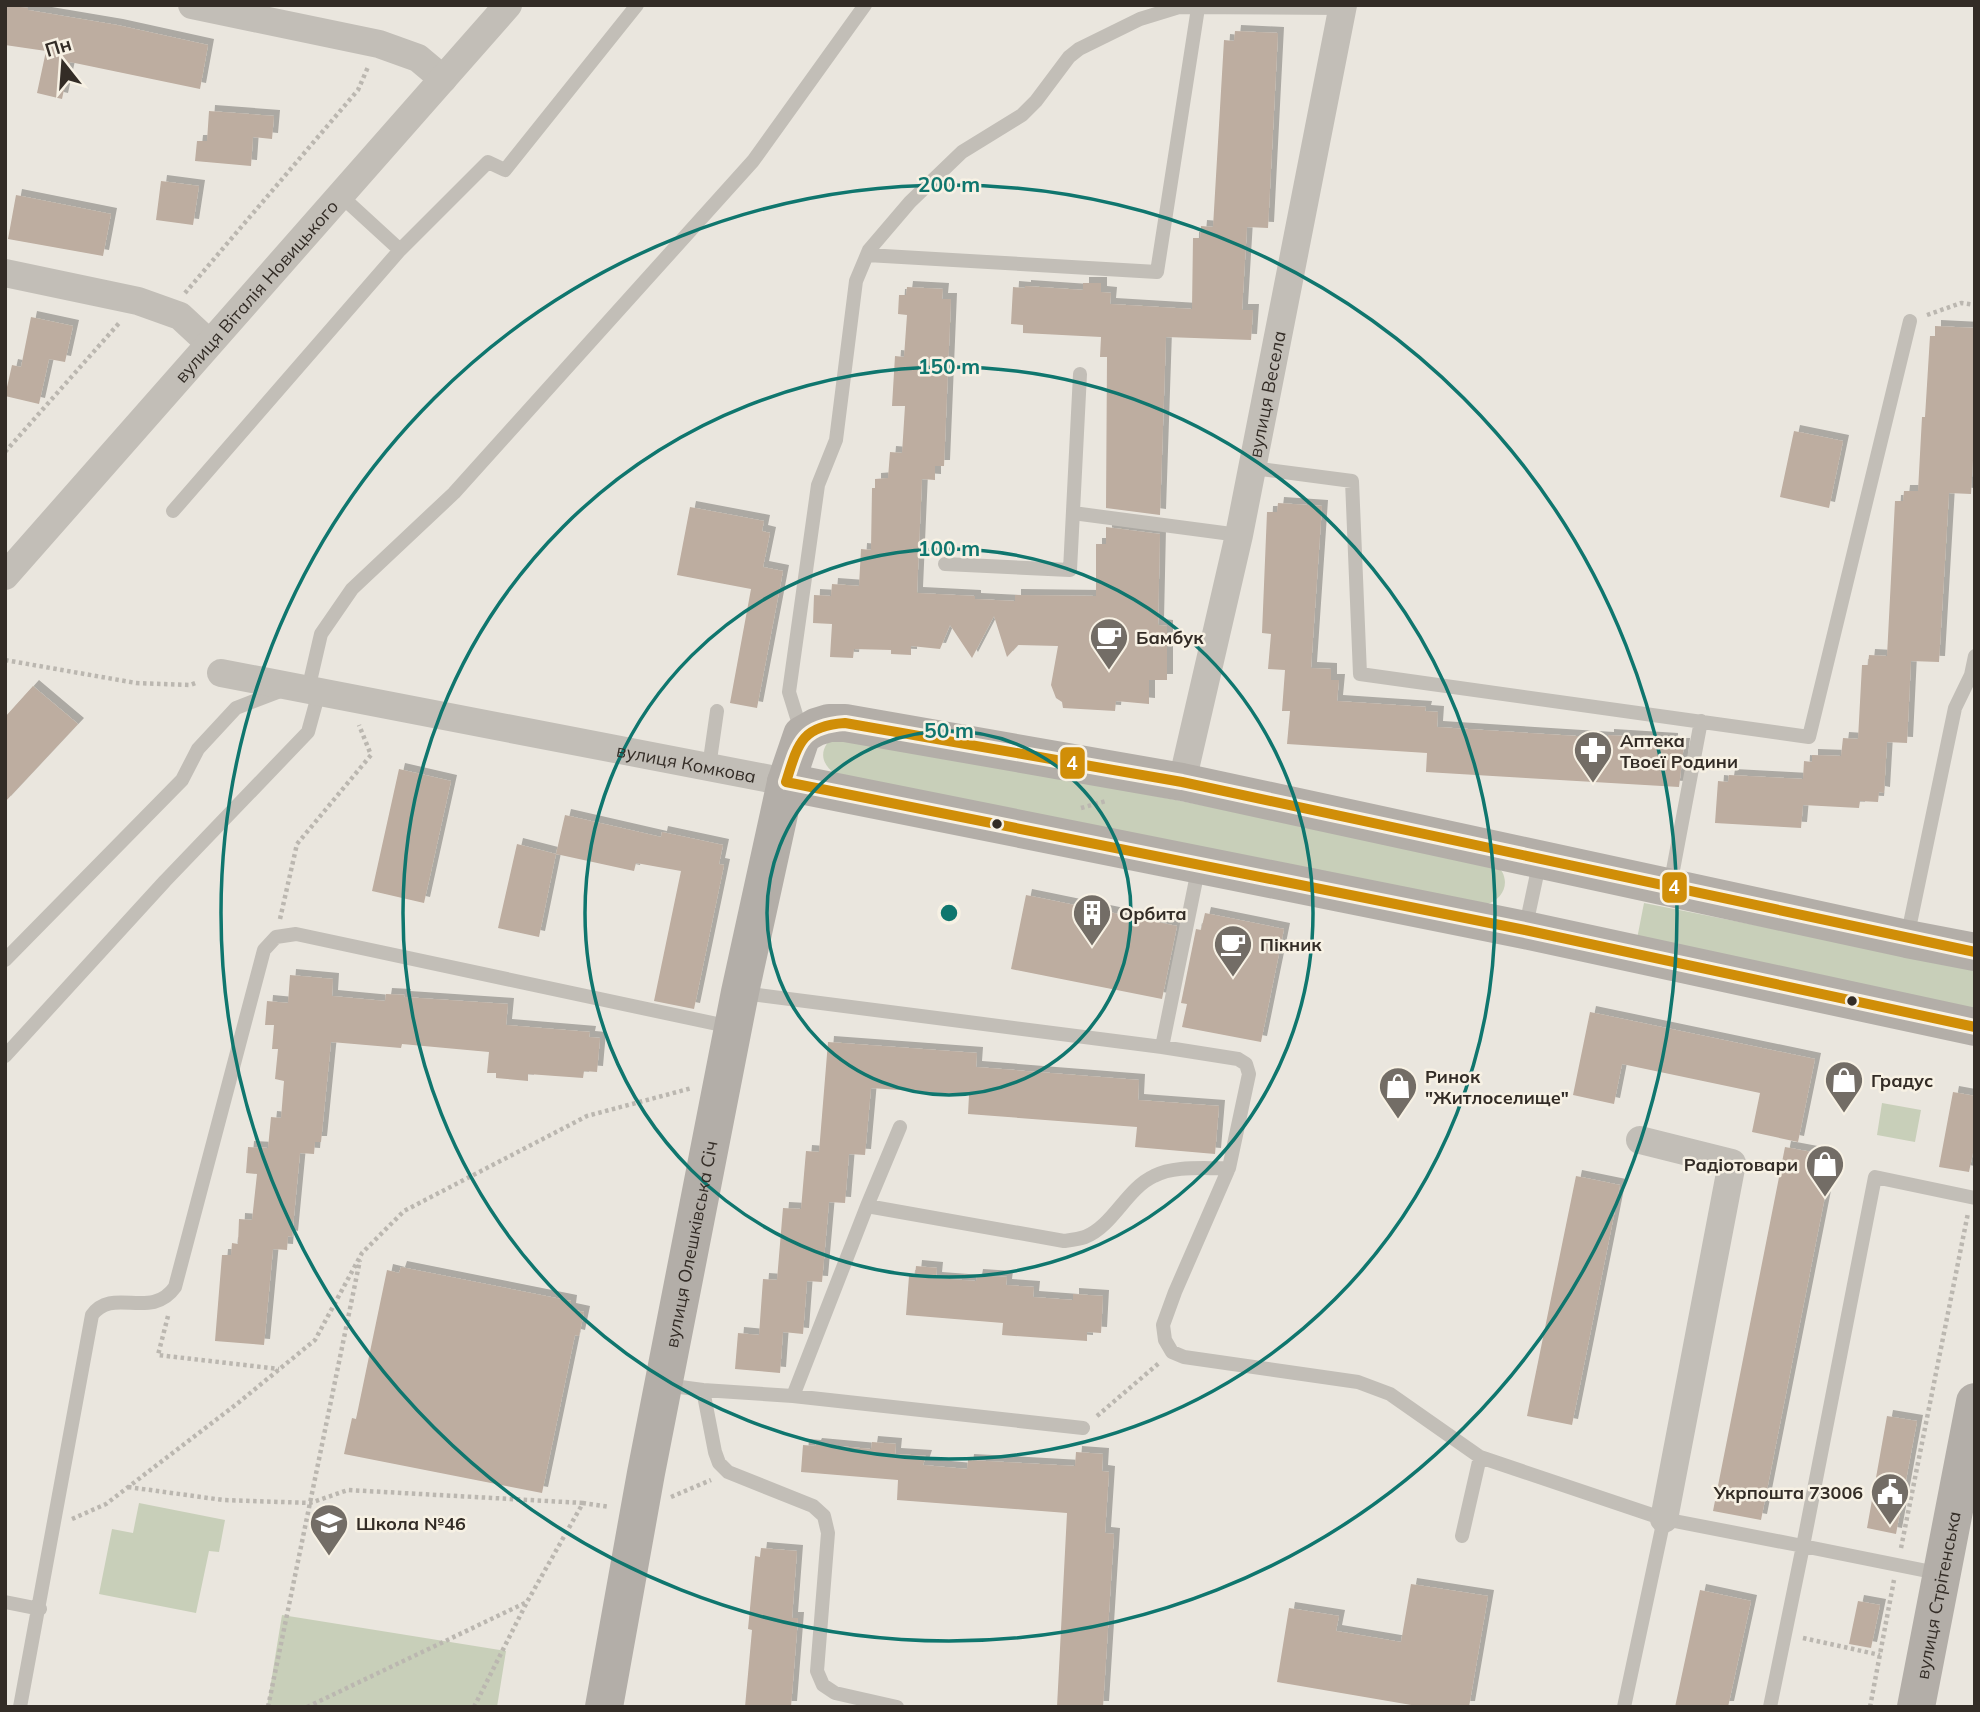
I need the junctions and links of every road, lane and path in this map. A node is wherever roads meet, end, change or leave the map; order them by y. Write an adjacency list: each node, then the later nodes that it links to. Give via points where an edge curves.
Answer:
1 (192, 5): 7 (street)
2 (508, 5): 8 (street, вулиця Віталія Новицького)
3 (637, 5): 10 (lane, via 505,170 488,162)
4 (865, 5): 29 (lane, via 753,161 454,493 352,589 321,634)
5 (1343, 7): 6 (lane); 20 (street, вулиця Весела)
6 (1198, 8): 11 (lane, via 1179,7 1140,19 1079,49 1022,115 962,152 910,202); 11 (lane, via 1157,272)
7 (379, 44): 8 (street, via 418,58); 15 (path, via 358,90)
8 (443, 79): 9 (street, вулиця Віталія Новицького)
9 (340, 195): 10 (lane); 17 (street, вулиця Віталія Новицького)
10 (400, 250): 21 (lane)
11 (867, 255): 33 (lane, via 856,281 836,440 818,485 789,692)
12 (5, 273): 13 (street)
13 (138, 301): 15 (street); 19 (path)
14 (1975, 305): 16 (path, via 1961,303)
15 (168, 312): 17 (street, via 180,316)
16 (1910, 321): 32 (lane, via 1809,737)
17 (209, 343): 25 (street, вулиця Віталія Новицького)
18 (1080, 374): 22 (lane)
19 (5, 452)
20 (1253, 468): 23 (street, вулиця Весела); 32 (lane, via 1352,481 1360,674)
21 (173, 510)
22 (1073, 513): 23 (lane); 24 (lane, via 1070,570)
23 (1239, 535): 36 (street, вулиця Весела)
24 (945, 564)
25 (5, 576)
26 (1975, 656): 44 (lane, via 1955,708)
27 (5, 660): 28 (path, via 136,683 190,685)
28 (221, 673): 29 (street, вулиця Комкова)
29 (306, 690): 30 (street, вулиця Комкова); 46 (lane, via 236,708 198,749 182,780); 50 (lane, via 308,732)
30 (349, 698): 34 (street, вулиця Комкова); 43 (path, via 372,755 297,844)
31 (717, 711): 34 (lane)
32 (1701, 721): 41 (lane)
33 (802, 736): 35 (street, вулиця Олешківська Січ); 36 (street, via 816,727 845,723)
34 (709, 767): 35 (street, вулиця Комкова)
35 (786, 782): 40 (street, вулиця Комкова); 47 (street, вулиця Олешківська Січ)
36 (1182, 782): 39 (street)
37 (1117, 799): 38 (path)
38 (1078, 809)
39 (1540, 859): 41 (street); 42 (lane)
40 (1200, 864): 42 (street, вулиця Комкова); 49 (lane)
41 (1670, 888): 44 (street)
42 (1525, 930): 48 (street, вулиця Комкова)
43 (276, 937): 47 (lane, via 296,934); 58 (lane, via 264,950)
44 (1907, 939): 45 (street)
45 (1975, 952)
46 (5, 960)
47 (737, 1010): 49 (lane); 51 (street, вулиця Олешківська Січ)
48 (1975, 1027)
49 (1162, 1047): 54 (lane, via 1246,1064 1249,1074)
50 (5, 1056)
51 (723, 1080): 57 (path, via 587,1116 404,1211); 61 (street, вулиця Олешківська Січ)
52 (900, 1127): 56 (lane)
53 (1640, 1140): 72 (street, via 1732,1163)
54 (1229, 1168): 56 (lane, via 1155,1175 1103,1225 1085,1237 1064,1241); 59 (lane, via 1163,1325)
55 (1973, 1198): 75 (lane, via 1875,1178); 76 (path)
56 (867, 1206): 63 (lane)
57 (362, 1253): 60 (path, via 315,1340); 69 (path)
58 (175, 1287): 60 (path, via 158,1355); 73 (lane, via 167,1298 153,1304 109,1303 98,1306 92,1315)
59 (1172, 1352): 65 (path); 66 (lane, via 1358,1382 1390,1394)
60 (280, 1369): 68 (path)
61 (664, 1384): 62 (lane); 71 (street, вулиця Олешківська Січ)
62 (703, 1390): 63 (lane); 67 (lane, via 715,1451)
63 (793, 1396): 65 (lane)
64 (1974, 1415): 77 (street, вулиця Стрітенська)
65 (1083, 1428)
66 (1480, 1457): 72 (lane); 74 (lane)
67 (728, 1472): 71 (path); 88 (lane, via 813,1506 824,1516 828,1532 817,1671 823,1685 835,1693)
68 (128, 1486): 69 (path, via 223,1500); 73 (path, via 106,1504)
69 (310, 1503): 70 (path, via 348,1490); 84 (path)
70 (583, 1503): 71 (path); 79 (path)
71 (640, 1511): 87 (street, вулиця Олешківська Січ)
72 (1664, 1519): 75 (lane); 89 (lane)
73 (54, 1527): 80 (lane)
74 (1462, 1536)
75 (1803, 1546): 76 (lane); 81 (lane)
76 (1897, 1565): 77 (lane); 82 (path)
77 (1942, 1574): 92 (street, вулиця Стрітенська)
78 (5, 1602): 80 (lane)
79 (527, 1602): 85 (path); 86 (path)
80 (40, 1609): 83 (lane)
81 (1785, 1634): 82 (path); 90 (lane)
82 (1880, 1655): 91 (path)
83 (20, 1707)
84 (268, 1707)
85 (307, 1707)
86 (474, 1707)
87 (604, 1707)
88 (897, 1707)
89 (1624, 1707)
90 (1769, 1707)
91 (1870, 1707)
92 (1916, 1707)

